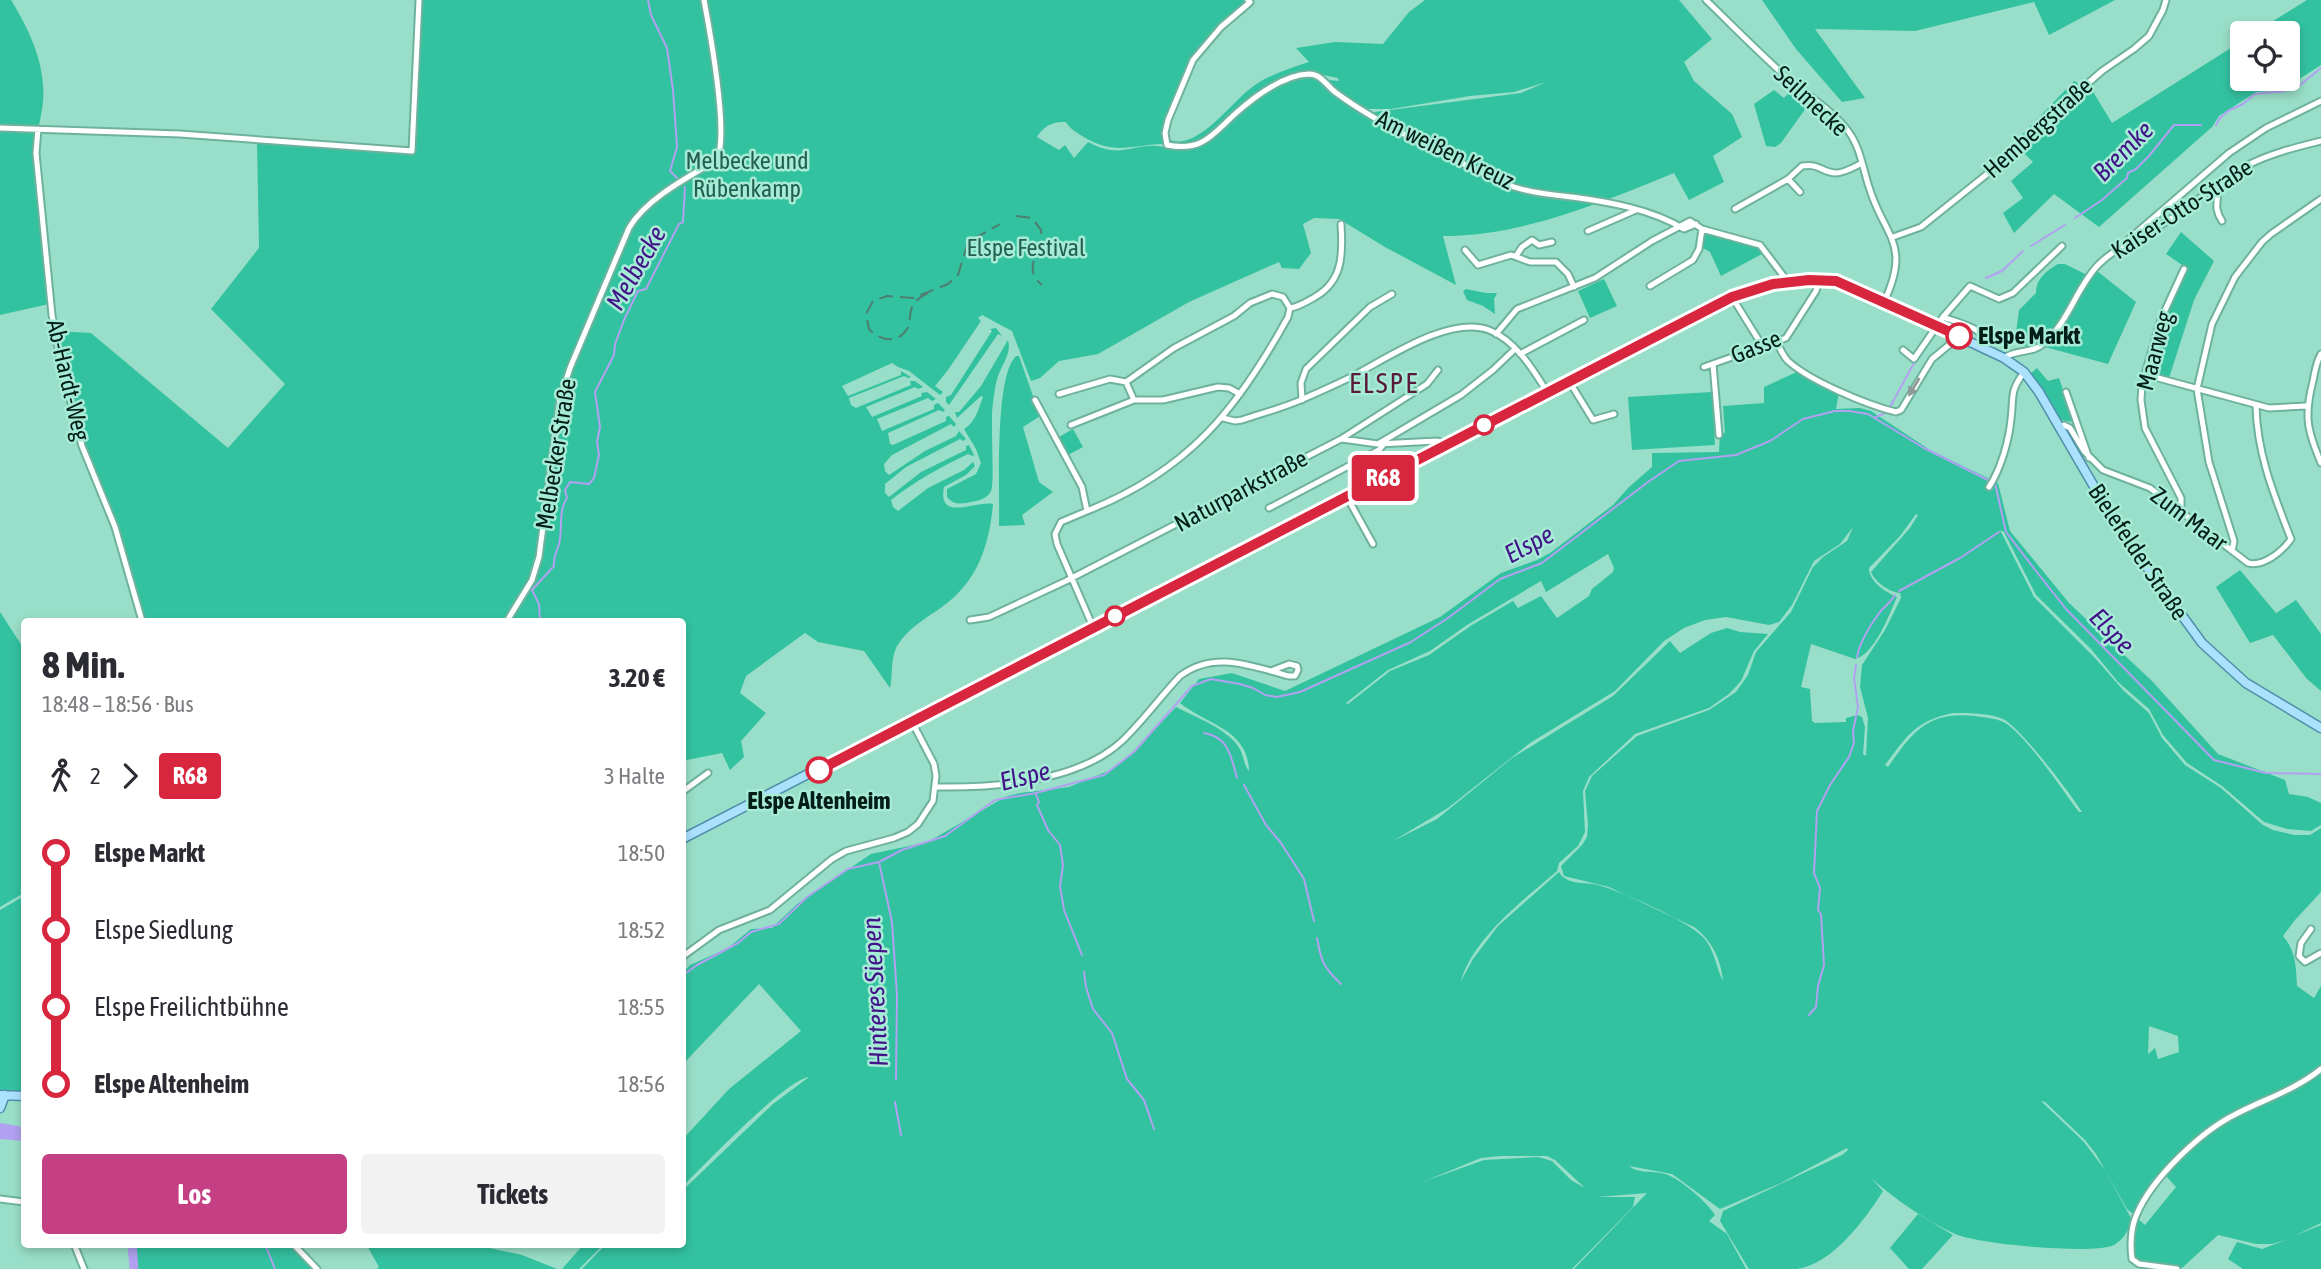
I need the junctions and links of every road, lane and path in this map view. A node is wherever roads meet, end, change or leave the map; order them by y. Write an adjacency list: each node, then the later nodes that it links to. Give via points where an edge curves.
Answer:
1 (419, 0): 8 (street, via 412,151 156,133)
2 (704, 0): 87 (street, Melbecker Straße, via 716,80 720,154 643,210 629,228 560,399 539,557 532,580)
3 (1248, 0): 15 (street, Am weißen Kreuz, via 1193,60 1168,120 1167,145 1200,144 1257,97 1307,74 1318,76 1347,101 1409,137 1515,187)
4 (1706, 0): 10 (street, Seilmecke, via 1850,133)
5 (2166, 0): 23 (street, Hembergstraße, via 2148,36 2094,78 2052,122 1921,227)
6 (2321, 101): 26 (street, via 2266,128 2229,153)
7 (0, 128): 8 (street)
8 (38, 130): 86 (street, Ab-Hardt-Weg, via 36,153 61,365 82,446 115,527)
9 (2321, 141): 12 (street, Kaiser-Otto-Straße, via 2258,160)
10 (1862, 163): 11 (street, via 1836,173 1807,165); 23 (street, Seilmecke, via 1869,189)
11 (1788, 179): 13 (street); 16 (street)
12 (2216, 185): 17 (street, via 2216,209); 26 (street, Kaiser-Otto-Straße, via 2172,218)
13 (1800, 192)
14 (2321, 199): 58 (street, via 2271,234 2235,277 2212,324)
15 (1636, 209): 19 (street, Am weißen Kreuz); 21 (street)
16 (1735, 209)
17 (2222, 221)
18 (1341, 224): 38 (street, via 1338,273 1326,291)
19 (1680, 226): 20 (street, via 1690,221); 34 (street)
20 (1702, 229): 32 (street, via 1760,245); 33 (street, via 1693,260)
21 (1588, 231)
22 (1533, 232): 24 (street)
23 (1893, 237): 37 (street, Seilmecke, via 1895,279)
24 (1532, 240): 25 (street, via 1539,245); 29 (street)
25 (1552, 242)
26 (2123, 244): 50 (street, Kaiser-Otto-Straße, via 2094,270 2064,321 2043,344)
27 (2062, 246): 39 (street, via 2013,293 1998,299 1970,286)
28 (1465, 250): 29 (street, via 1478,265)
29 (1516, 256): 34 (street, via 1531,262 1556,262)
30 (2184, 270): 55 (street, Maarweg, via 2167,303)
31 (1819, 280): 32 (main road, Bielefelder Straße); 37 (main road, Bielefelder Straße, via 1847,284); 44 (street, Gasse, via 1788,336)
32 (1788, 282): 36 (main road, Bielefelder Straße)
33 (1650, 286)
34 (1574, 287): 42 (street, via 1517,309)
35 (1392, 294): 65 (street, via 1370,307 1306,369)
36 (1732, 297): 45 (street); 56 (main road, Bielefelder Straße)
37 (1884, 302): 41 (main road, Bielefelder Straße)
38 (1290, 309): 57 (street, via 1278,294 1250,303); 62 (street, via 1261,366)
39 (1943, 317): 41 (street); 46 (street, Bielefelder Straße, via 1982,334)
40 (1584, 320): 47 (street)
41 (1937, 326): 43 (main road, Bielefelder Straße); 48 (street, via 1914,359)
42 (1496, 334): 47 (street); 65 (street, via 1472,327 1444,333 1410,345)
43 (1956, 335): 44 (street, one-way to 44, via 1929,362 1899,411 1839,391 1801,370 1785,359); 46 (main road, Bielefelder Straße)
44 (1777, 342): 45 (street, Gasse)
45 (1763, 347): 51 (street, Gasse)
46 (1985, 348): 50 (main road, Bielefelder Straße)
47 (1518, 351): 59 (street); 74 (street, via 1461,395)
48 (1903, 351)
49 (2321, 354): 67 (street)
50 (2004, 358): 54 (main road, Bielefelder Straße)
51 (1713, 363): 52 (street, Gasse); 72 (street)
52 (1704, 368)
53 (1438, 370): 73 (street, Naturparkstraße, via 1427,384)
54 (2024, 373): 71 (main road, Bielefelder Straße); 78 (street, via 2013,390 2003,454)
55 (2147, 375): 58 (street); 82 (street, Maarweg, via 2141,387 2145,428 2181,498)
56 (1569, 381): 59 (main road, Bielefelder Straße); 68 (street, via 1593,420)
57 (1126, 382): 61 (street, via 1110,379); 64 (street)
58 (2197, 389): 66 (street); 84 (street, via 2209,462 2234,541)
59 (1547, 392): 75 (main road, Bielefelder Straße)
60 (2066, 392): 76 (street)
61 (1059, 394)
62 (1240, 394): 64 (street, via 1218,387 1163,400); 69 (street)
63 (1035, 400): 81 (street, via 1082,487)
64 (1134, 400): 70 (street)
65 (1302, 400): 69 (street, via 1242,420)
66 (2256, 406): 67 (street); 84 (street, Zum Maar, via 2263,460 2291,539 2257,564)
67 (2306, 406): 77 (street)
68 (1614, 414)
69 (1223, 418): 81 (street, via 1147,482)
70 (1071, 425)
71 (2058, 427): 76 (street, Zum Maar, via 2070,428); 92 (main road, Bielefelder Straße, via 2116,526 2202,643 2246,682)
72 (1719, 435)
73 (1341, 439): 74 (street); 85 (street, Naturparkstraße)
74 (1381, 444): 75 (street); 80 (street, via 1379,450)
75 (1446, 444): 79 (main road, Bielefelder Straße)
76 (2089, 457): 82 (street, Zum Maar, via 2109,474 2143,484)
77 (2321, 463)
78 (1991, 483)
79 (1347, 497): 83 (street); 89 (main road, Bielefelder Straße)
80 (1269, 508)
81 (1087, 511): 85 (street, via 1061,522 1055,530)
82 (2181, 511): 84 (street, Zum Maar)
83 (1373, 544)
84 (2232, 551)
85 (1072, 578): 88 (street, Naturparkstraße, via 989,617); 89 (street)
86 (141, 618)
87 (509, 618)
88 (970, 620)
89 (1093, 627): 91 (main road, Bielefelder Straße)
90 (1272, 671): 94 (street, via 1233,661 1190,668 1121,742 1096,759 1065,771 1002,784)
91 (912, 722): 94 (street, via 934,764); 96 (main road, Bielefelder Straße)
92 (2321, 728)
93 (708, 773): 95 (street)
94 (936, 787): 99 (street, via 928,813 908,832 846,851 770,910 719,930)
95 (686, 789)
96 (686, 837)
97 (2311, 929): 98 (street, via 2299,956 2305,962)
98 (2321, 953)
99 (686, 954)
100 (2321, 1069): 109 (street, via 2305,1082 2207,1132 2146,1197 2135,1219 2133,1261)
101 (21, 1097): 102 (main road)
102 (1, 1100)
103 (0, 1199): 104 (street)
104 (21, 1202)
105 (75, 1248): 107 (street)
106 (297, 1248): 108 (street)
107 (83, 1269)
108 (317, 1269)
109 (2177, 1269)

